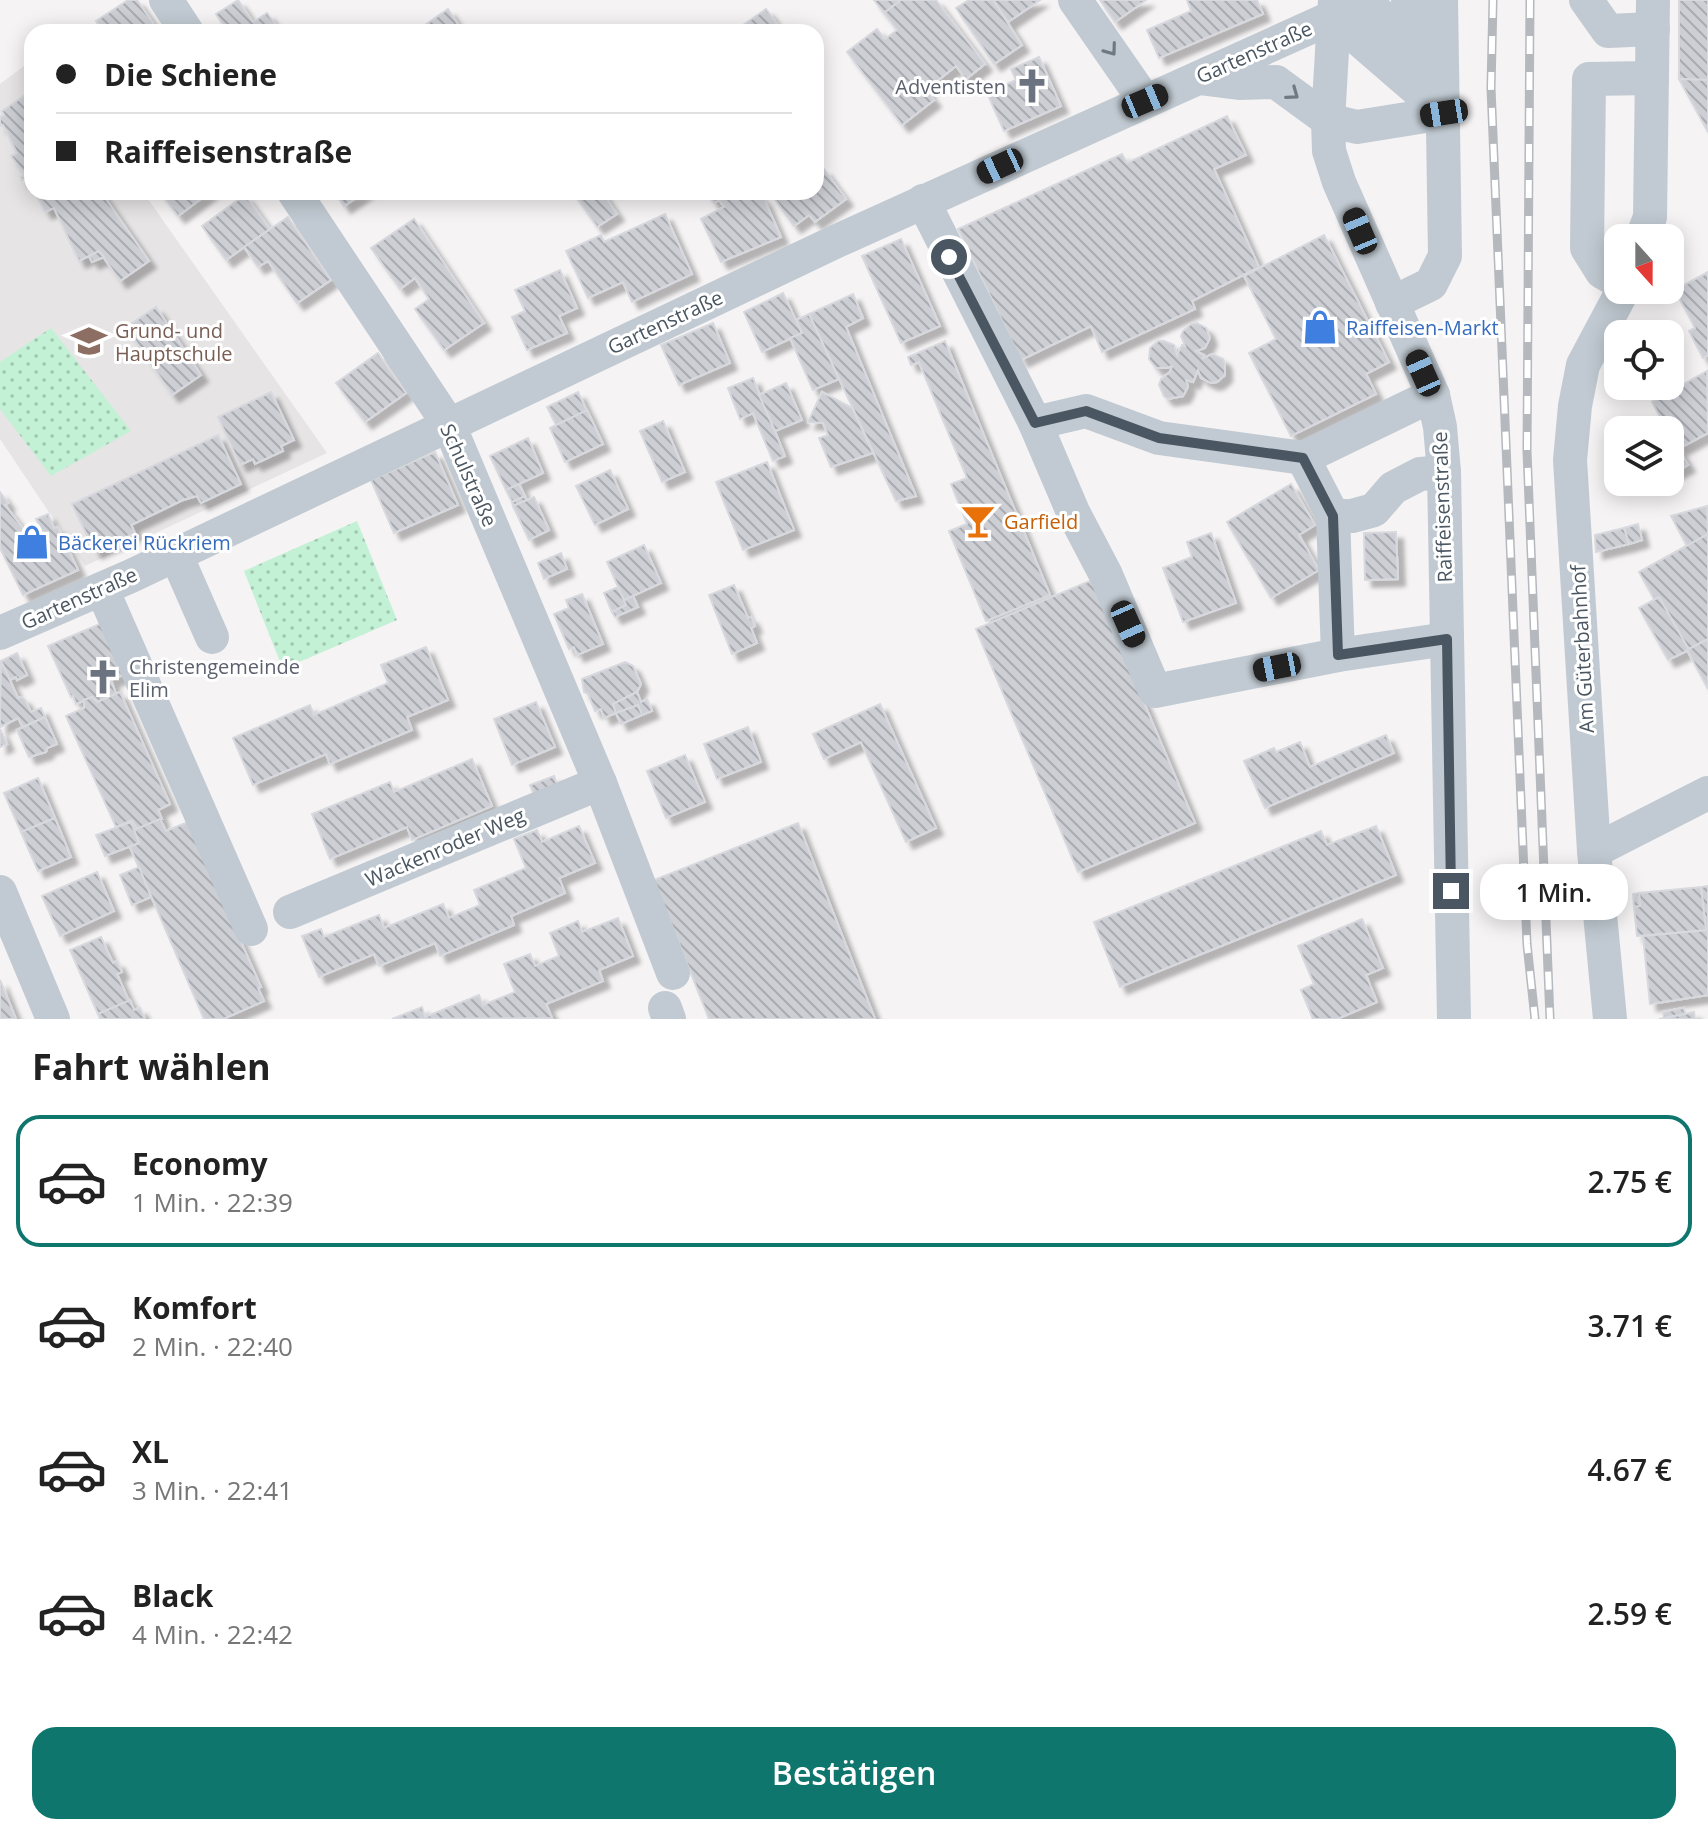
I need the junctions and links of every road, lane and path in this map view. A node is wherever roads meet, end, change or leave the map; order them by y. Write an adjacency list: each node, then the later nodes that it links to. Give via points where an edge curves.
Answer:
1 (166, 0): 9 (street)
2 (1075, 0): 13 (street, one-way to 13)
3 (1363, 0): 10 (street)
4 (1408, 0): 7 (street)
5 (1586, 0): 8 (street, via 1608,31)
6 (1334, 8): 11 (street, Gartenstraße); 14 (street); 15 (street, Raiffeisenstraße)
7 (1441, 14): 10 (street)
8 (1653, 14): 12 (street)
9 (182, 24)
10 (1441, 69): 14 (street)
11 (1199, 77): 13 (street, Gartenstraße); 15 (street, one-way to 15, via 1276,82)
12 (1652, 78): 18 (street); 19 (street, via 1589,79 1587,248)
13 (1145, 101): 17 (street, Gartenstraße)
14 (1444, 113): 15 (street, via 1357,127); 20 (street, via 1445,256 1431,284)
15 (1328, 120): 20 (street, Raiffeisenstraße, via 1329,151 1339,182)
16 (299, 200): 24 (street, Schulstraße)
17 (923, 201): 23 (street); 24 (street, Gartenstraße)
18 (1647, 224)
19 (1604, 273)
20 (1392, 303): 22 (street, Raiffeisenstraße)
21 (1616, 304): 36 (street, Am Güterbahnhof, via 1583,365 1570,460)
22 (1433, 395): 25 (street); 26 (street, Raiffeisenstraße)
23 (1035, 423): 25 (street, via 1086,411 1159,438); 33 (street, via 1155,691)
24 (449, 425): 28 (street, Gartenstraße); 34 (street, Schulstraße)
25 (1303, 458): 27 (street)
26 (1444, 472): 27 (street, via 1420,474 1393,488 1374,510); 32 (street, Raiffeisenstraße)
27 (1333, 516): 33 (street)
28 (176, 555): 29 (street, Gartenstraße); 31 (street)
29 (102, 589): 30 (street, Gartenstraße); 39 (street)
30 (0, 633)
31 (212, 637)
32 (1447, 639): 33 (street); 42 (street, Raiffeisenstraße)
33 (1338, 655)
34 (600, 783): 38 (street, Wackenroder Weg); 40 (street, Schulstraße)
35 (1708, 793): 36 (street)
36 (1594, 851): 43 (street, Am Güterbahnhof)
37 (0, 892): 41 (street)
38 (290, 912)
39 (251, 929)
40 (673, 973)
41 (53, 1019)
42 (1454, 1019)
43 (1610, 1019)

